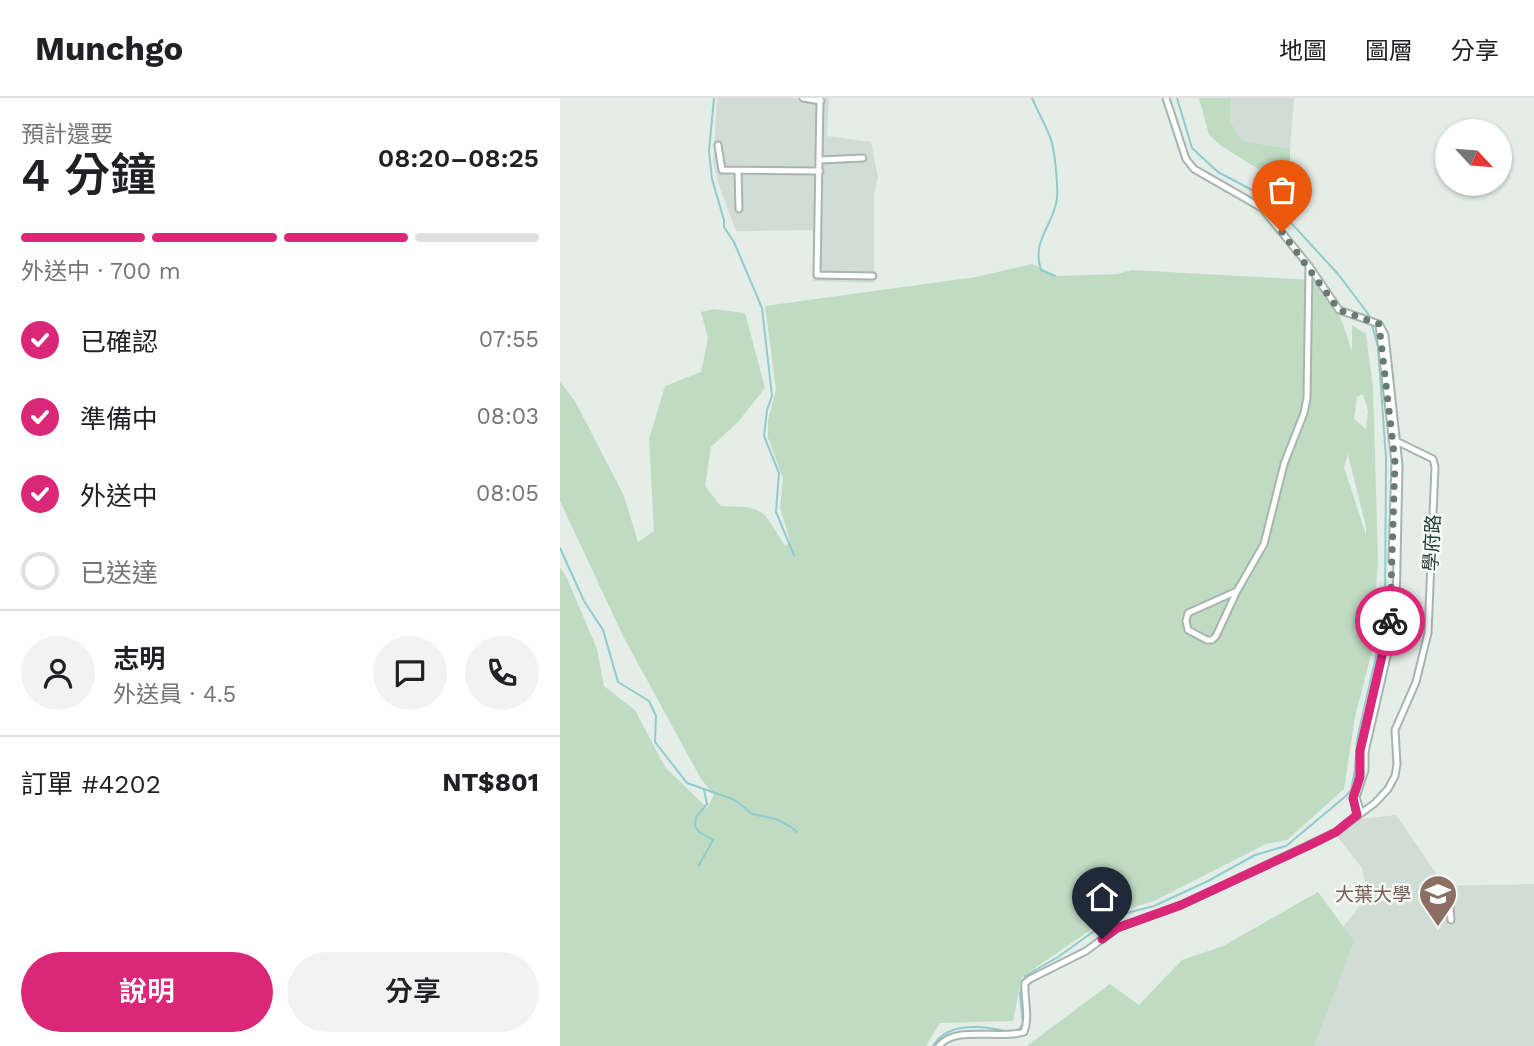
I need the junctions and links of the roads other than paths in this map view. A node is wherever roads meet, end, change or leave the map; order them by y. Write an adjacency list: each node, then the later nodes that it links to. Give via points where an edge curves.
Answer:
1 (803, 98): 3 (street)
2 (1166, 98): 10 (street, 學府路, via 1186,159 1194,169 1262,208)
3 (820, 100): 6 (street)
4 (718, 145): 7 (street, via 720,168)
5 (863, 158): 6 (street)
6 (820, 160): 8 (street)
7 (738, 171): 8 (street); 9 (street)
8 (820, 171): 11 (street, via 817,275)
9 (739, 209)
10 (1308, 267): 12 (street, 學府路, via 1339,310 1379,324); 13 (street, via 1309,372 1304,413 1284,464 1264,544)
11 (873, 276)
12 (1395, 441): 14 (street, 學府路, via 1390,624 1360,751 1360,777 1353,798); 14 (street, 學府路, via 1433,459 1436,467 1428,633 1416,682 1395,730 1395,776 1376,803)
13 (1237, 591): 13 (street, via 1188,612 1188,630 1212,640)
14 (1359, 814): 17 (street, 學府路, via 1336,832 1181,905 1117,928 1037,975 1026,983 1028,1022 1024,1032 960,1035)
15 (1448, 886): 16 (street)
16 (1451, 920)
17 (939, 1046)

